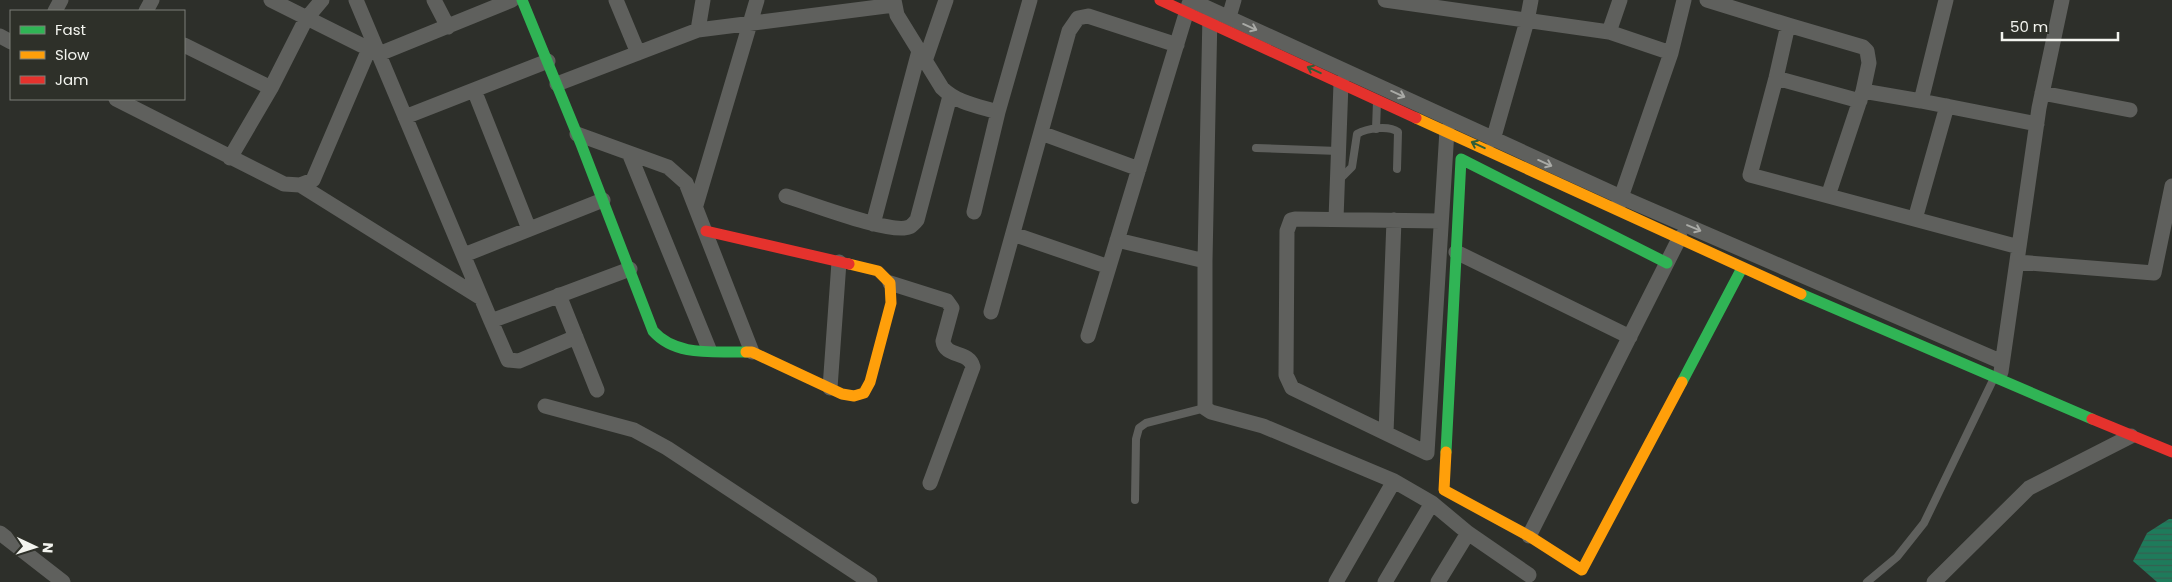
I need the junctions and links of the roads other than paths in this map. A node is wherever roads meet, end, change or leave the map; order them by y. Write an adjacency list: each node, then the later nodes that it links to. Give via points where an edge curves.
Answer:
1 (271, 0): 26 (street)
2 (322, 0): 26 (street)
3 (356, 0): 35 (street)
4 (434, 0): 30 (street)
5 (512, 0): 30 (street)
6 (522, 0): 39 (street)
7 (616, 0): 36 (street)
8 (757, 0): 28 (street)
9 (946, 0): 38 (street)
10 (1030, 0): 53 (street)
11 (1160, 0): 22 (street)
12 (1234, 0): 25 (street)
13 (1385, 0): 23 (street)
14 (1531, 0): 27 (street)
15 (1620, 0): 32 (street)
16 (1684, 0): 37 (street)
17 (1707, 0): 29 (street)
18 (1946, 0): 50 (street)
19 (2062, 0): 45 (street)
20 (894, 2): 28 (street); 38 (street, via 897,15)
21 (701, 3): 31 (street)
22 (1189, 4): 24 (street); 34 (street)
23 (1447, 5): 27 (street)
24 (1210, 16): 25 (street); 41 (street, one-way to 24); 90 (street)
25 (1229, 17): 60 (street, one-way to 60, via 1453,119)
26 (306, 19): 35 (street); 43 (street)
27 (1527, 21): 32 (street); 60 (street)
28 (749, 24): 31 (street); 75 (street)
29 (1788, 25): 40 (street); 47 (street, via 1863,47 1869,63)
30 (448, 27): 35 (street)
31 (698, 30): 36 (street)
32 (1610, 32): 37 (street)
33 (185, 45): 43 (street)
34 (1177, 45): 58 (street, via 1088,16 1078,18 1069,31); 66 (street)
35 (374, 52): 54 (street); 68 (street, via 313,180)
36 (638, 53): 42 (street)
37 (1670, 53): 73 (street)
38 (922, 56): 46 (street); 81 (street)
39 (548, 61): 42 (street); 44 (street)
40 (1776, 78): 47 (street); 71 (street, via 1750,175)
41 (1341, 82): 48 (street); 62 (street)
42 (557, 84): 59 (street)
43 (271, 88): 64 (street)
44 (474, 90): 54 (street); 82 (street)
45 (2042, 93): 52 (street); 55 (street)
46 (950, 96): 53 (street); 81 (street, via 917,220 909,227 898,229)
47 (1861, 96): 50 (street); 71 (street)
48 (1377, 99): 56 (lane); 57 (street)
49 (118, 100): 64 (street)
50 (1921, 101): 51 (street)
51 (1947, 106): 55 (street); 78 (street)
52 (2130, 110)
53 (998, 112): 76 (street)
54 (405, 117): 89 (street)
55 (2037, 124): 87 (street)
56 (1376, 128): 65 (lane, via 1398,132); 67 (lane, via 1358,134 1352,167)
57 (1447, 130): 73 (street, one-way to 57); 80 (street)
58 (1041, 132): 66 (street); 84 (street)
59 (577, 134): 63 (street); 72 (street)
60 (1492, 140): 73 (street, one-way to 73)
61 (1256, 148): 62 (lane)
62 (1338, 151): 67 (street)
63 (629, 153): 75 (street, via 676,172 686,183); 105 (street)
64 (230, 158): 68 (street, via 284,184)
65 (1397, 168)
66 (1139, 169): 86 (street)
67 (1337, 181): 77 (street)
68 (300, 185): 99 (street)
69 (2172, 186): 74 (street)
70 (786, 196): 81 (street)
71 (1828, 196): 78 (street)
72 (603, 200): 82 (street); 96 (street)
73 (1619, 204): 85 (street); 107 (street, one-way to 107)
74 (2170, 204): 92 (street, via 2154,273)
75 (696, 205): 83 (street)
76 (974, 212)
77 (1336, 219): 79 (street); 113 (street, via 1295,219 1288,225 1286,375 1292,388 1299,393)
78 (1915, 219): 87 (street)
79 (1394, 220): 80 (street); 113 (street)
80 (1441, 221): 113 (street, via 1428,453)
81 (873, 224)
82 (530, 229): 89 (street)
83 (706, 231): 91 (street); 106 (street)
84 (1012, 234): 94 (street); 100 (street)
85 (1680, 237): 93 (street); 95 (street)
86 (1117, 240): 90 (street); 94 (street)
87 (2019, 247): 92 (street)
88 (1456, 252): 93 (street, via 1461,160); 103 (street); 122 (street, via 1444,490)
89 (464, 255): 99 (street)
90 (1205, 261): 112 (street)
91 (839, 262): 97 (street, via 878,272); 109 (street)
92 (2017, 262): 107 (street)
93 (1667, 263): 103 (street)
94 (1109, 267): 102 (street)
95 (1742, 268): 108 (street); 122 (street, via 1582,570)
96 (630, 269): 98 (street); 105 (street, via 653,330 662,341 674,347)
97 (890, 283): 109 (street, via 891,303 870,382 864,393 854,396); 117 (street, via 951,304 943,346 972,362 973,367)
98 (559, 295): 101 (street); 104 (street)
99 (481, 298): 101 (street)
100 (991, 312)
101 (491, 321): 104 (street, via 508,360 519,361)
102 (1088, 336)
103 (1630, 337): 122 (street)
104 (576, 338): 110 (street)
105 (709, 349): 106 (street)
106 (752, 352): 109 (street)
107 (2002, 362): 108 (street)
108 (1997, 379): 114 (street); 129 (lane, via 1924,523 1897,557)
109 (830, 388)
110 (597, 390)
111 (545, 406): 125 (street, via 634,430 667,448)
112 (1205, 408): 116 (street, via 1263,426); 118 (lane, via 1146,422 1139,428)
113 (1386, 433)
114 (2131, 436): 115 (street); 130 (street, via 2029,488)
115 (2172, 452)
116 (1394, 480): 119 (street); 126 (street)
117 (930, 483)
118 (1135, 500)
119 (1432, 503): 121 (street); 127 (street)
120 (0, 533): 124 (street)
121 (1468, 533): 123 (street); 128 (street)
122 (1529, 536)
123 (1528, 575)
124 (63, 582)
125 (870, 582)
126 (1336, 582)
127 (1385, 582)
128 (1438, 582)
129 (1867, 582)
130 (1934, 582)

